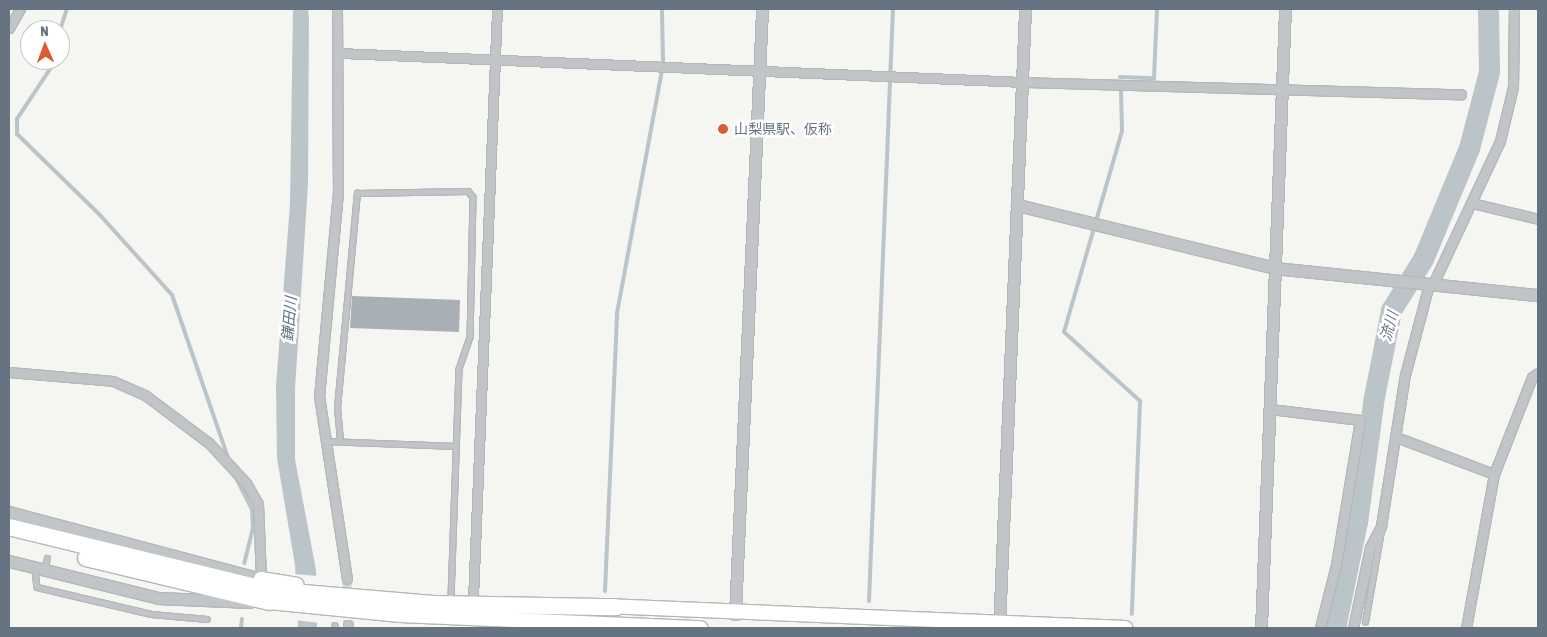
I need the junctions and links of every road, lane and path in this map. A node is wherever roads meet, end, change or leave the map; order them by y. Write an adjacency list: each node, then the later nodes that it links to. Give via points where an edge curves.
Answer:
1 (20, 9): 8 (street)
2 (337, 9): 9 (street)
3 (497, 9): 10 (street)
4 (762, 9): 11 (street)
5 (1025, 9): 12 (street)
6 (1285, 9): 13 (street)
7 (1514, 9): 15 (street, via 1517,36 1510,104 1500,141)
8 (9, 28)
9 (340, 53): 10 (street); 27 (street, via 338,192 319,396)
10 (495, 59): 11 (street); 22 (street)
11 (759, 70): 12 (street); 44 (street)
12 (1022, 82): 13 (street); 16 (street)
13 (1282, 89): 14 (street); 18 (street)
14 (1461, 94)
15 (1472, 203): 17 (street); 19 (street)
16 (1017, 205): 18 (street); 48 (street)
17 (1538, 218)
18 (1275, 268): 19 (street); 25 (street)
19 (1430, 284): 20 (street); 26 (street, via 1405,375)
20 (1538, 295)
21 (470, 345): 22 (lane); 28 (lane, via 473,197 468,191 357,193 337,408); 29 (lane, via 459,370)
22 (484, 345): 42 (street)
23 (9, 372): 39 (street, via 113,381 145,394 226,461 258,504)
24 (1538, 373): 30 (street, via 1532,377)
25 (1270, 409): 51 (street); 52 (street, via 1360,420 1336,565)
26 (1396, 437): 30 (street); 32 (street)
27 (324, 441): 28 (lane); 38 (street)
28 (340, 441): 29 (lane)
29 (456, 446): 40 (lane)
30 (1494, 474): 54 (street)
31 (9, 512): 39 (street, via 54,530)
32 (1381, 526): 46 (lane); 53 (street, via 1370,547)
33 (9, 527): 39 (highway)
34 (9, 537): 39 (highway, via 147,575)
35 (47, 558): 37 (lane)
36 (9, 561): 37 (street)
37 (39, 570): 39 (street, via 158,598); 45 (lane, via 37,587 151,614)
38 (346, 579)
39 (268, 588): 41 (highway)
40 (451, 597): 41 (main road); 42 (main road)
41 (331, 599): 43 (highway); 47 (main road)
42 (473, 599): 43 (main road)
43 (616, 607): 44 (main road)
44 (735, 614): 48 (main road)
45 (207, 619)
46 (1365, 622)
47 (563, 625): 49 (main road)
48 (999, 626): 50 (main road)
49 (701, 628)
50 (1126, 628)
51 (1261, 628)
52 (1320, 628)
53 (1353, 628)
54 (1466, 628)

